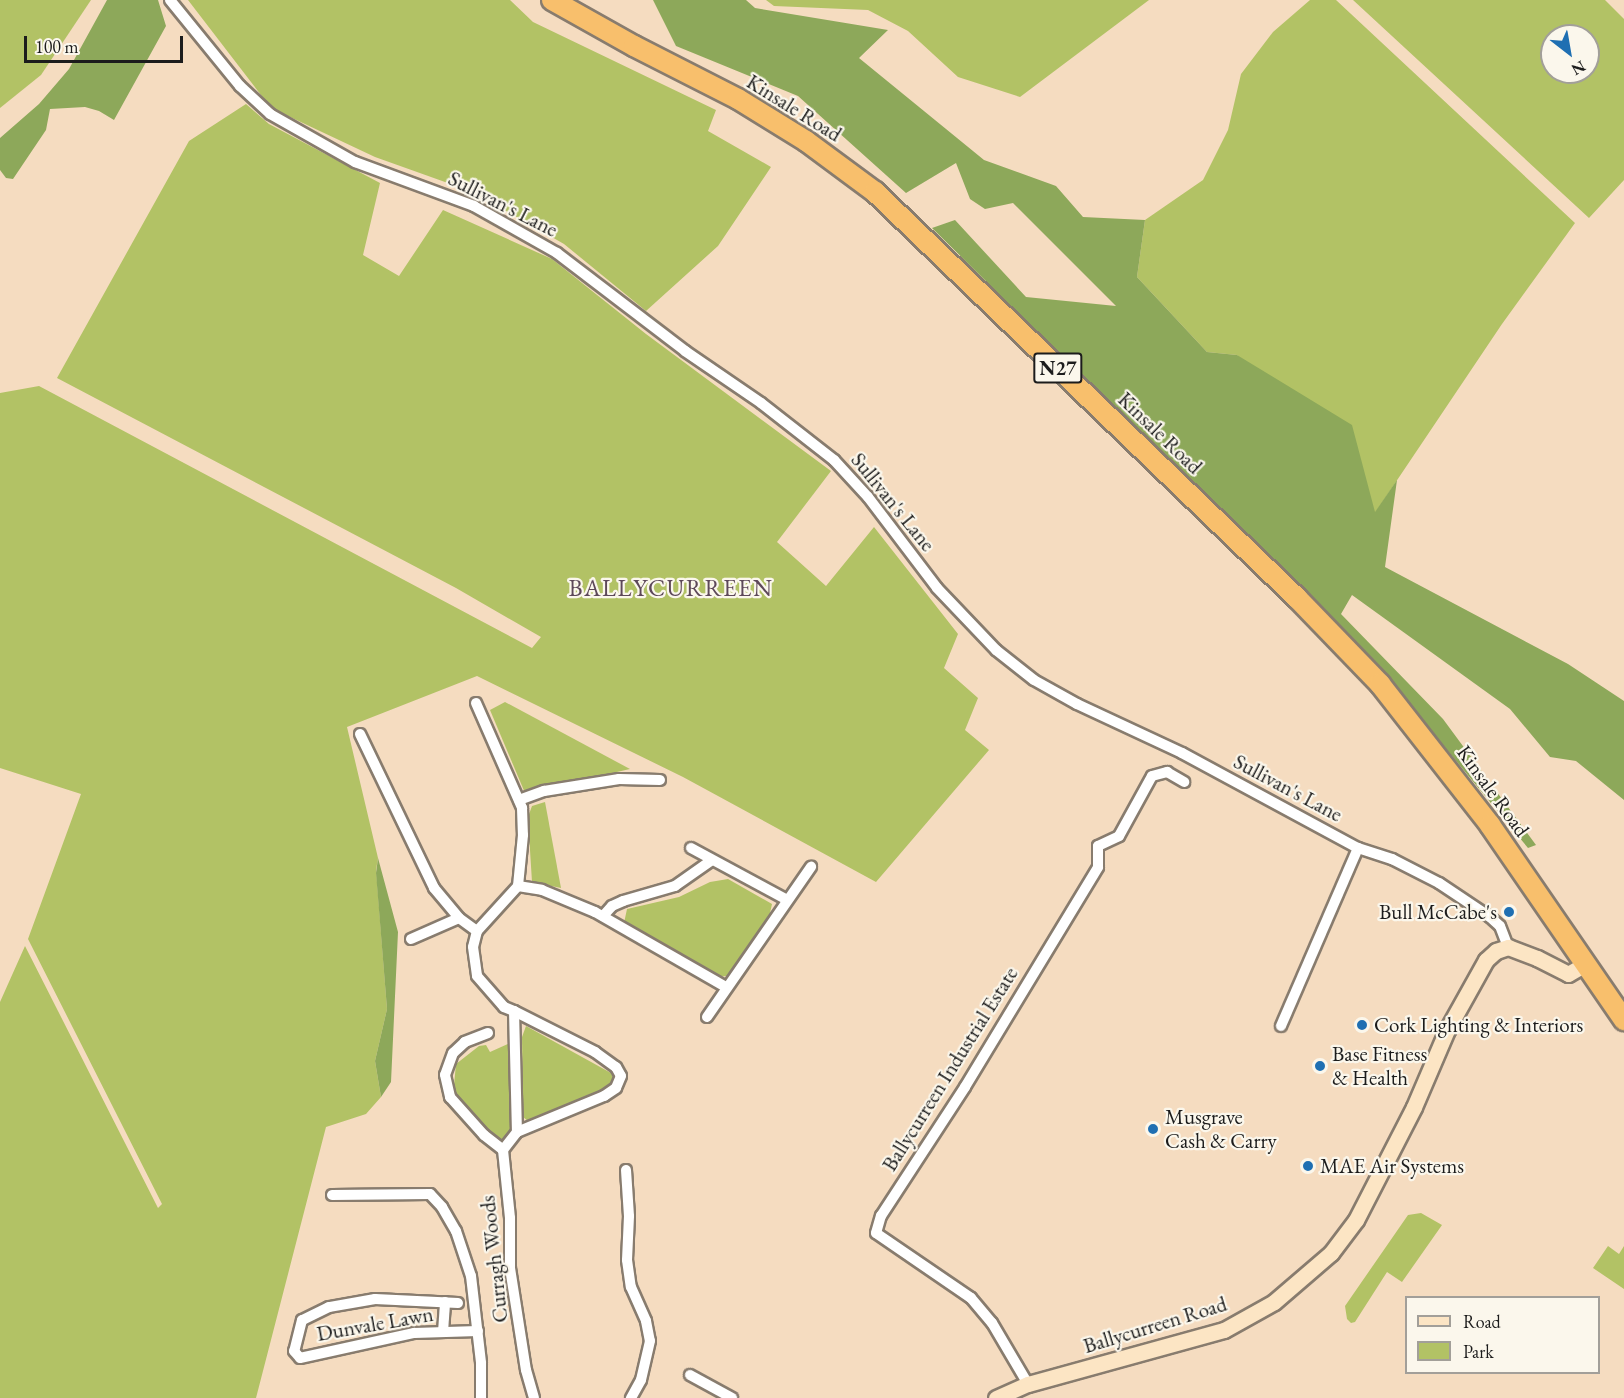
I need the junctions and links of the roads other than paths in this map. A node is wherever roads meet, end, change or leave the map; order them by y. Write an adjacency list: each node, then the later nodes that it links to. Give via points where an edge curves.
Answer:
1 (170, 0): 9 (street, Sullivan's Lane, via 240,86 270,114 356,162 474,206 557,253 685,351 762,403 834,460 868,497 937,588 996,650 1034,680 1182,753)
2 (552, 0): 19 (highway, Kinsale Road / N27, via 738,99 806,141 875,192 1297,598 1380,684 1484,816)
3 (476, 703): 7 (street)
4 (360, 734): 15 (street, via 434,888)
5 (660, 780): 7 (street, via 619,779 544,791)
6 (1184, 782): 35 (street, Ballycurreen Industrial Estate, via 1167,772 1152,776 1119,836 1098,846 1098,867 965,1087 880,1216 876,1233 972,1298 992,1323)
7 (519, 800): 12 (street, via 523,835)
8 (692, 848): 10 (street)
9 (1358, 848): 18 (street, Sullivan's Lane, via 1392,859 1439,883 1500,926); 24 (street)
10 (712, 860): 13 (street); 14 (street, via 675,886 623,901)
11 (811, 867): 13 (street)
12 (518, 886): 14 (street, via 542,890); 16 (street)
13 (787, 900): 20 (street)
14 (603, 916): 20 (street)
15 (459, 918): 16 (street); 17 (street)
16 (477, 931): 21 (street, via 473,947 477,976 504,1008)
17 (411, 939)
18 (1508, 947): 19 (main road, via 1568,974); 35 (main road, Ballycurreen Road, via 1486,960 1452,1020 1414,1107 1356,1220 1331,1253 1304,1279 1252,1316 1224,1330)
19 (1585, 964): 23 (highway, Kinsale Road / N27)
20 (726, 987): 22 (street)
21 (514, 1011): 26 (street); 26 (street, via 595,1052 616,1067 621,1076 616,1088 604,1096)
22 (707, 1017)
23 (1624, 1020)
24 (1281, 1026)
25 (488, 1033): 27 (street, via 465,1042 453,1053 445,1075 450,1097)
26 (517, 1132): 27 (street)
27 (503, 1150): 37 (street, Curragh Woods, via 510,1263)
28 (626, 1170): 38 (street, via 627,1260 631,1287 650,1341 642,1380)
29 (332, 1195): 32 (street, via 430,1194 456,1231 471,1276)
30 (445, 1302): 31 (street, Dunvale Lawn); 33 (street); 33 (street, Dunvale Lawn, via 375,1299 328,1307 302,1320 294,1351 300,1358 373,1341)
31 (458, 1303)
32 (478, 1331): 33 (street, Dunvale Lawn); 36 (street)
33 (443, 1332)
34 (690, 1375): 39 (street)
35 (1028, 1384): 40 (main road, Ballycurreen Road)
36 (481, 1398)
37 (534, 1398)
38 (631, 1398)
39 (732, 1398)
40 (996, 1398)

